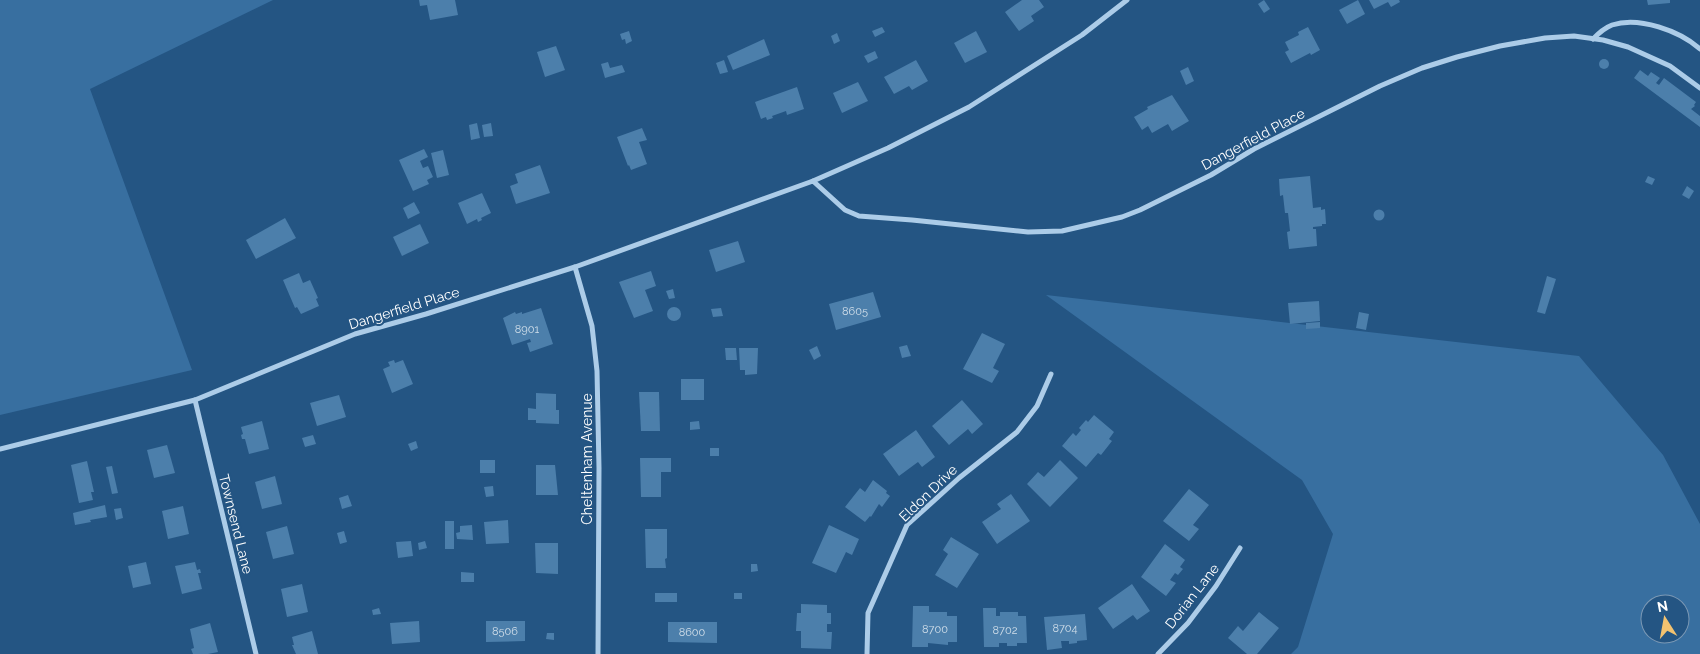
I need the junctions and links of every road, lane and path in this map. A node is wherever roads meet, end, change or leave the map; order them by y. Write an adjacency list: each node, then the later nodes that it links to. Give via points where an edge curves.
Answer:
1 (1127, 0): 5 (street, Dangerfield Place, via 1082,35 970,107 888,148)
2 (1594, 39): 3 (street, via 1613,25 1642,24 1677,33); 4 (street, Dangerfield Place, via 1628,47 1670,66); 5 (street, Dangerfield Place, via 1574,36 1500,46 1422,68 1254,149 1211,175 1140,210 1062,231 1028,232 859,216 840,207)
3 (1700, 49)
4 (1700, 88)
5 (812, 180): 6 (street, Dangerfield Place)
6 (575, 267): 8 (street, Dangerfield Place, via 364,330); 12 (street, Cheltenham Avenue, via 592,326 596,354)
7 (1051, 374): 13 (street, Eldon Drive, via 1037,406 1016,432 907,525 868,613)
8 (194, 400): 9 (street, Dangerfield Place); 11 (street, Townsend Lane)
9 (0, 448)
10 (1240, 548): 14 (street, Dorian Lane, via 1188,623)
11 (256, 654)
12 (598, 654)
13 (867, 654)
14 (1158, 654)

